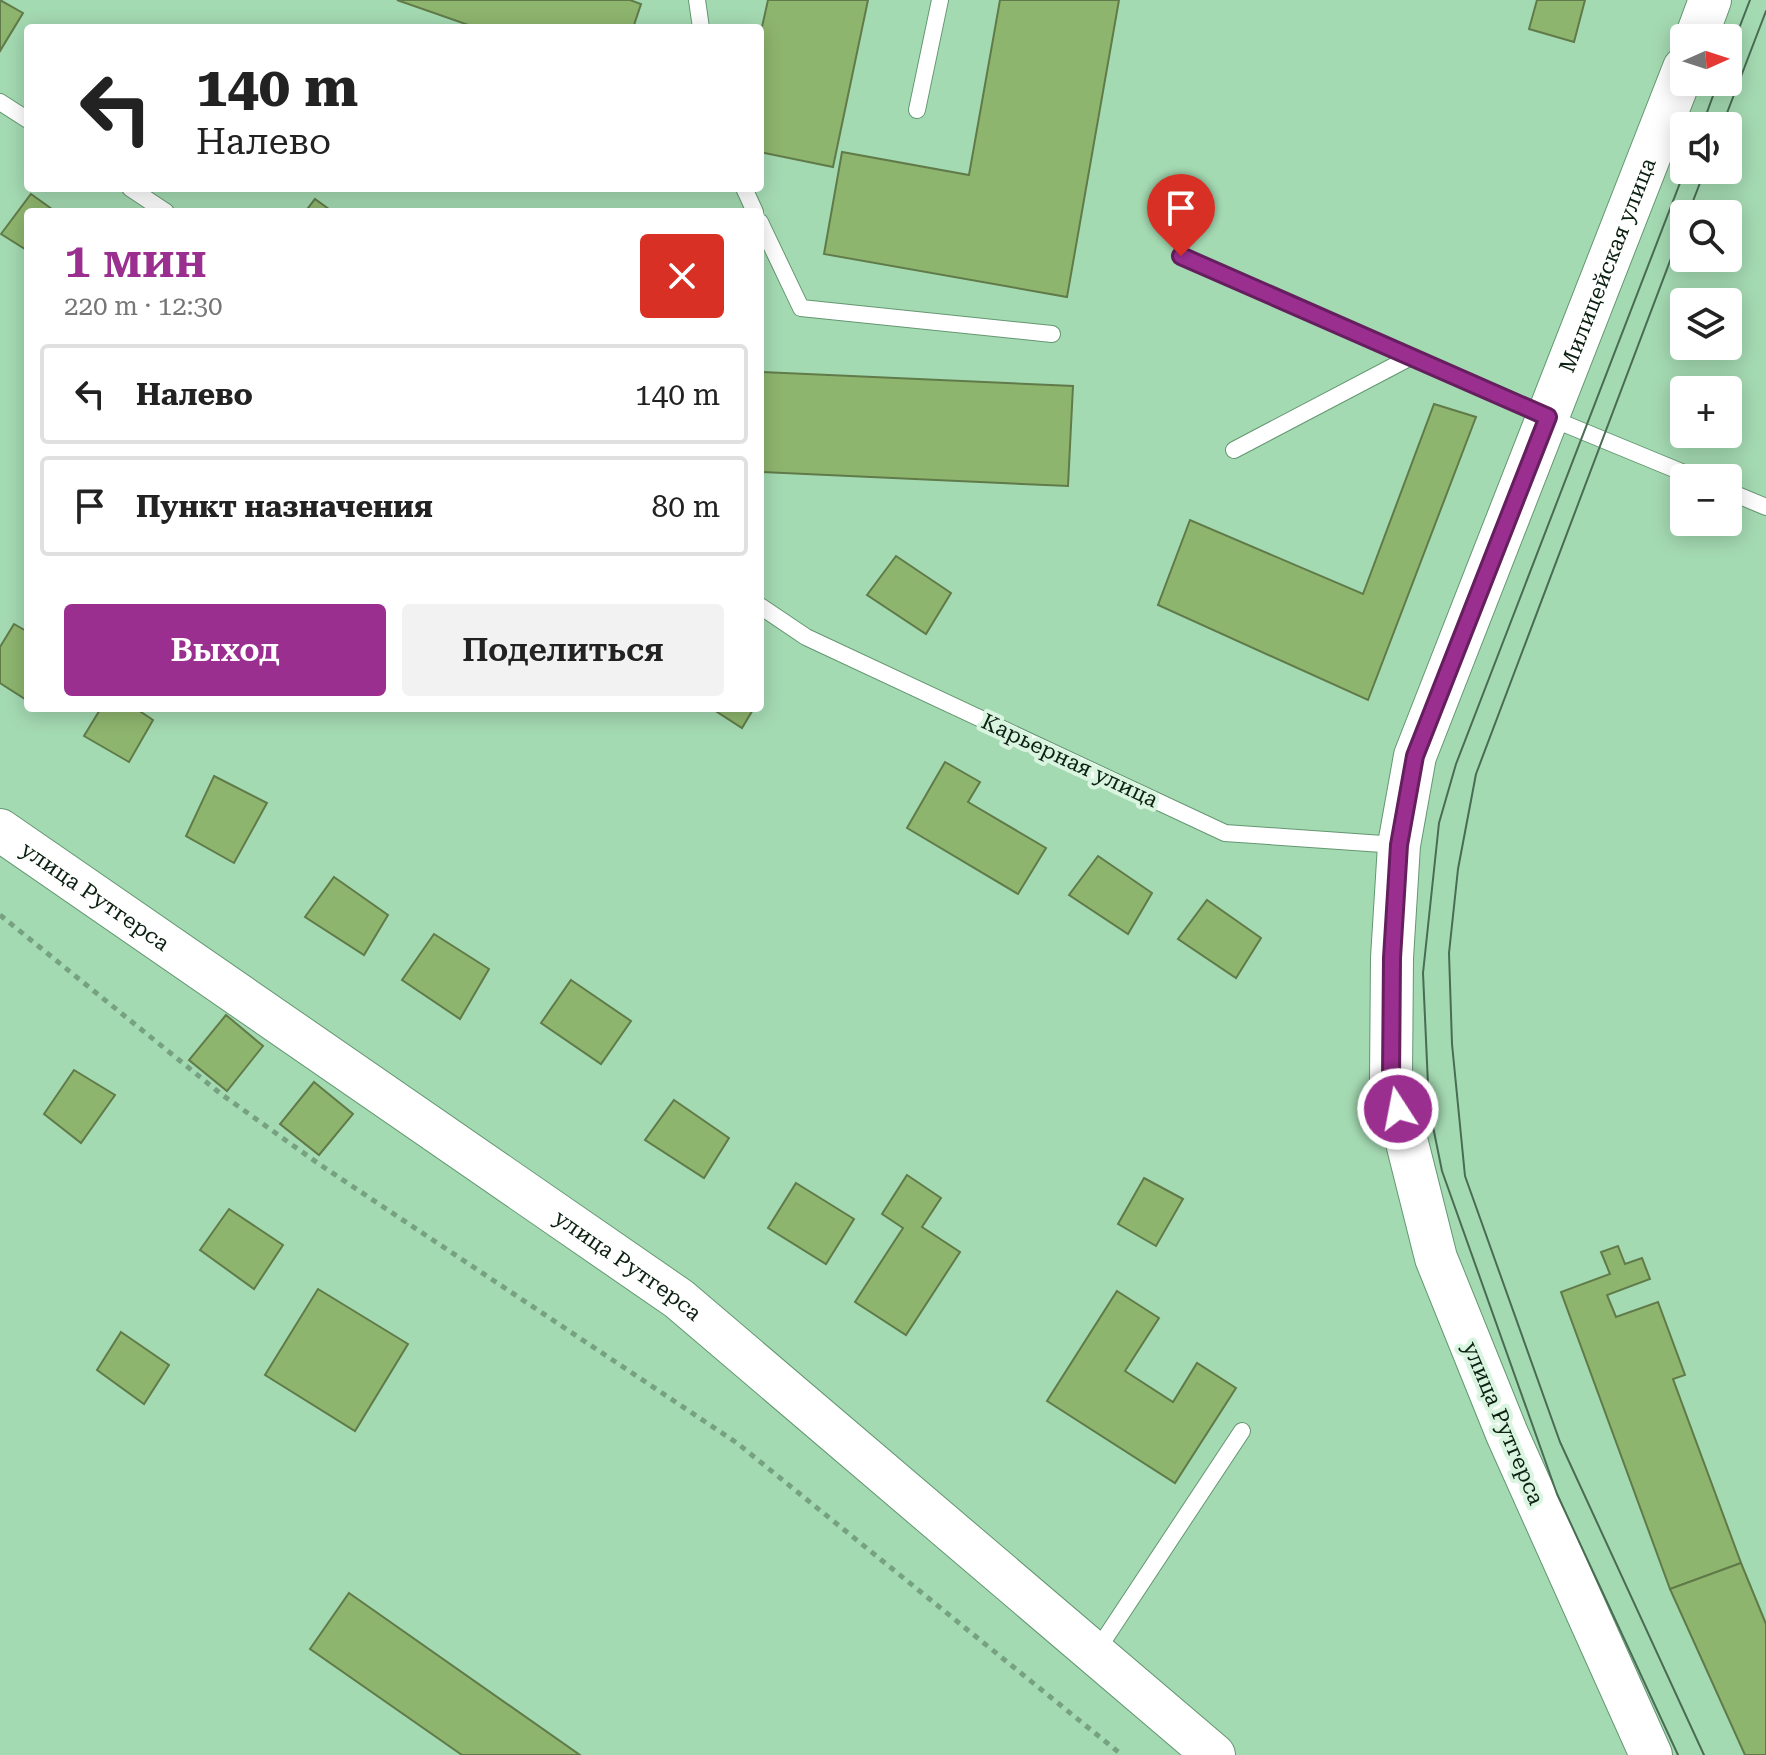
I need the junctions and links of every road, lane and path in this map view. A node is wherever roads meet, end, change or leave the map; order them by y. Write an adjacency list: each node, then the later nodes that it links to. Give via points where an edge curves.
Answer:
1 (697, 0): 4 (lane)
2 (940, 0): 8 (lane)
3 (1710, 0): 5 (main road)
4 (700, 24)
5 (1701, 24)
6 (1673, 96): 16 (main road, Милицейская улица)
7 (0, 102): 9 (lane)
8 (917, 110)
9 (24, 117)
10 (136, 192): 11 (lane)
11 (160, 208)
12 (764, 230): 14 (lane, via 801,308)
13 (1181, 256): 15 (lane)
14 (1052, 334)
15 (1411, 357): 16 (lane); 17 (lane)
16 (1548, 417): 18 (lane); 23 (main road, Милицейская улица, via 1415,756)
17 (1234, 450)
18 (1670, 467)
19 (1742, 497): 20 (lane)
20 (1766, 507)
21 (764, 609): 23 (lane, Карьерная улица, via 806,637 1225,833)
22 (0, 830): 27 (main road, улица Рутгерса, via 679,1299)
23 (1399, 845): 25 (main road, Милицейская улица)
24 (0, 915): 28 (path, via 221,1094 737,1443)
25 (1391, 1079): 30 (main road, улица Рутгерса, via 1436,1258 1507,1434)
26 (1242, 1431): 27 (lane)
27 (1095, 1654): 29 (main road, улица Рутгерса)
28 (1122, 1755)
29 (1214, 1755)
30 (1651, 1755)

